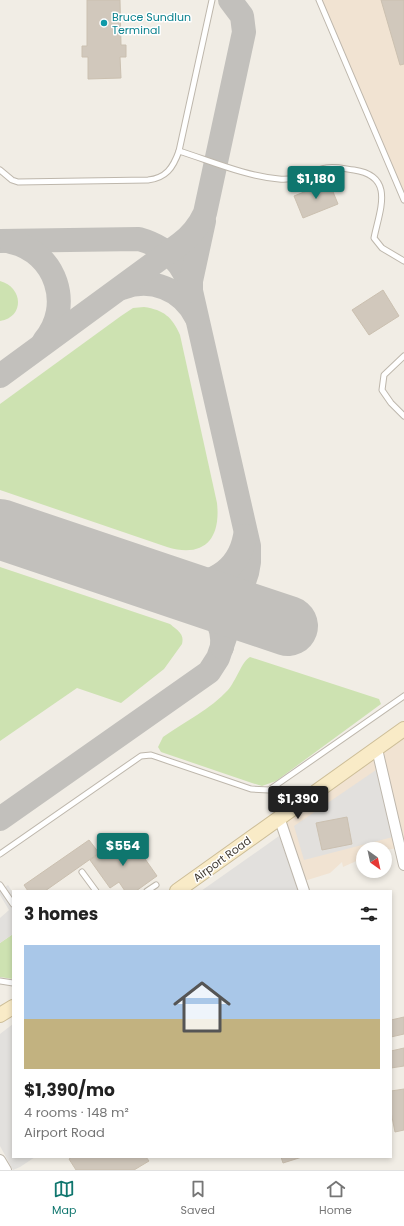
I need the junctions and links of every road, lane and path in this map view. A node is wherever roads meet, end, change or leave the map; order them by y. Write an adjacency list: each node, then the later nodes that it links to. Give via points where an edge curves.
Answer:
1 (212, 0): 3 (lane)
2 (319, 0): 5 (lane)
3 (179, 151): 4 (lane, via 170,170 163,176 148,180 18,182); 6 (lane, via 280,179 296,178 326,168 342,168 370,174 376,180 382,194 374,238 382,248)
4 (0, 170)
5 (404, 200)
6 (404, 261)
7 (404, 356): 8 (lane, via 384,375 382,390)
8 (404, 416)
9 (404, 696): 13 (lane, via 269,790 251,789 157,757 141,756)
10 (404, 729): 11 (main road, Airport Road)
11 (377, 749): 12 (main road, Airport Road); 14 (street)
12 (280, 817): 20 (main road, Airport Road); 21 (street)
13 (0, 854)
14 (404, 865)
15 (82, 872): 18 (lane)
16 (0, 885): 22 (lane)
17 (156, 885): 19 (lane)
18 (95, 890)
19 (148, 890)
20 (178, 890)
21 (304, 890)
22 (12, 903)
23 (0, 981): 24 (lane)
24 (12, 983)
25 (12, 1008): 26 (main road)
26 (0, 1015)
27 (0, 1160): 28 (street)
28 (6, 1170)

